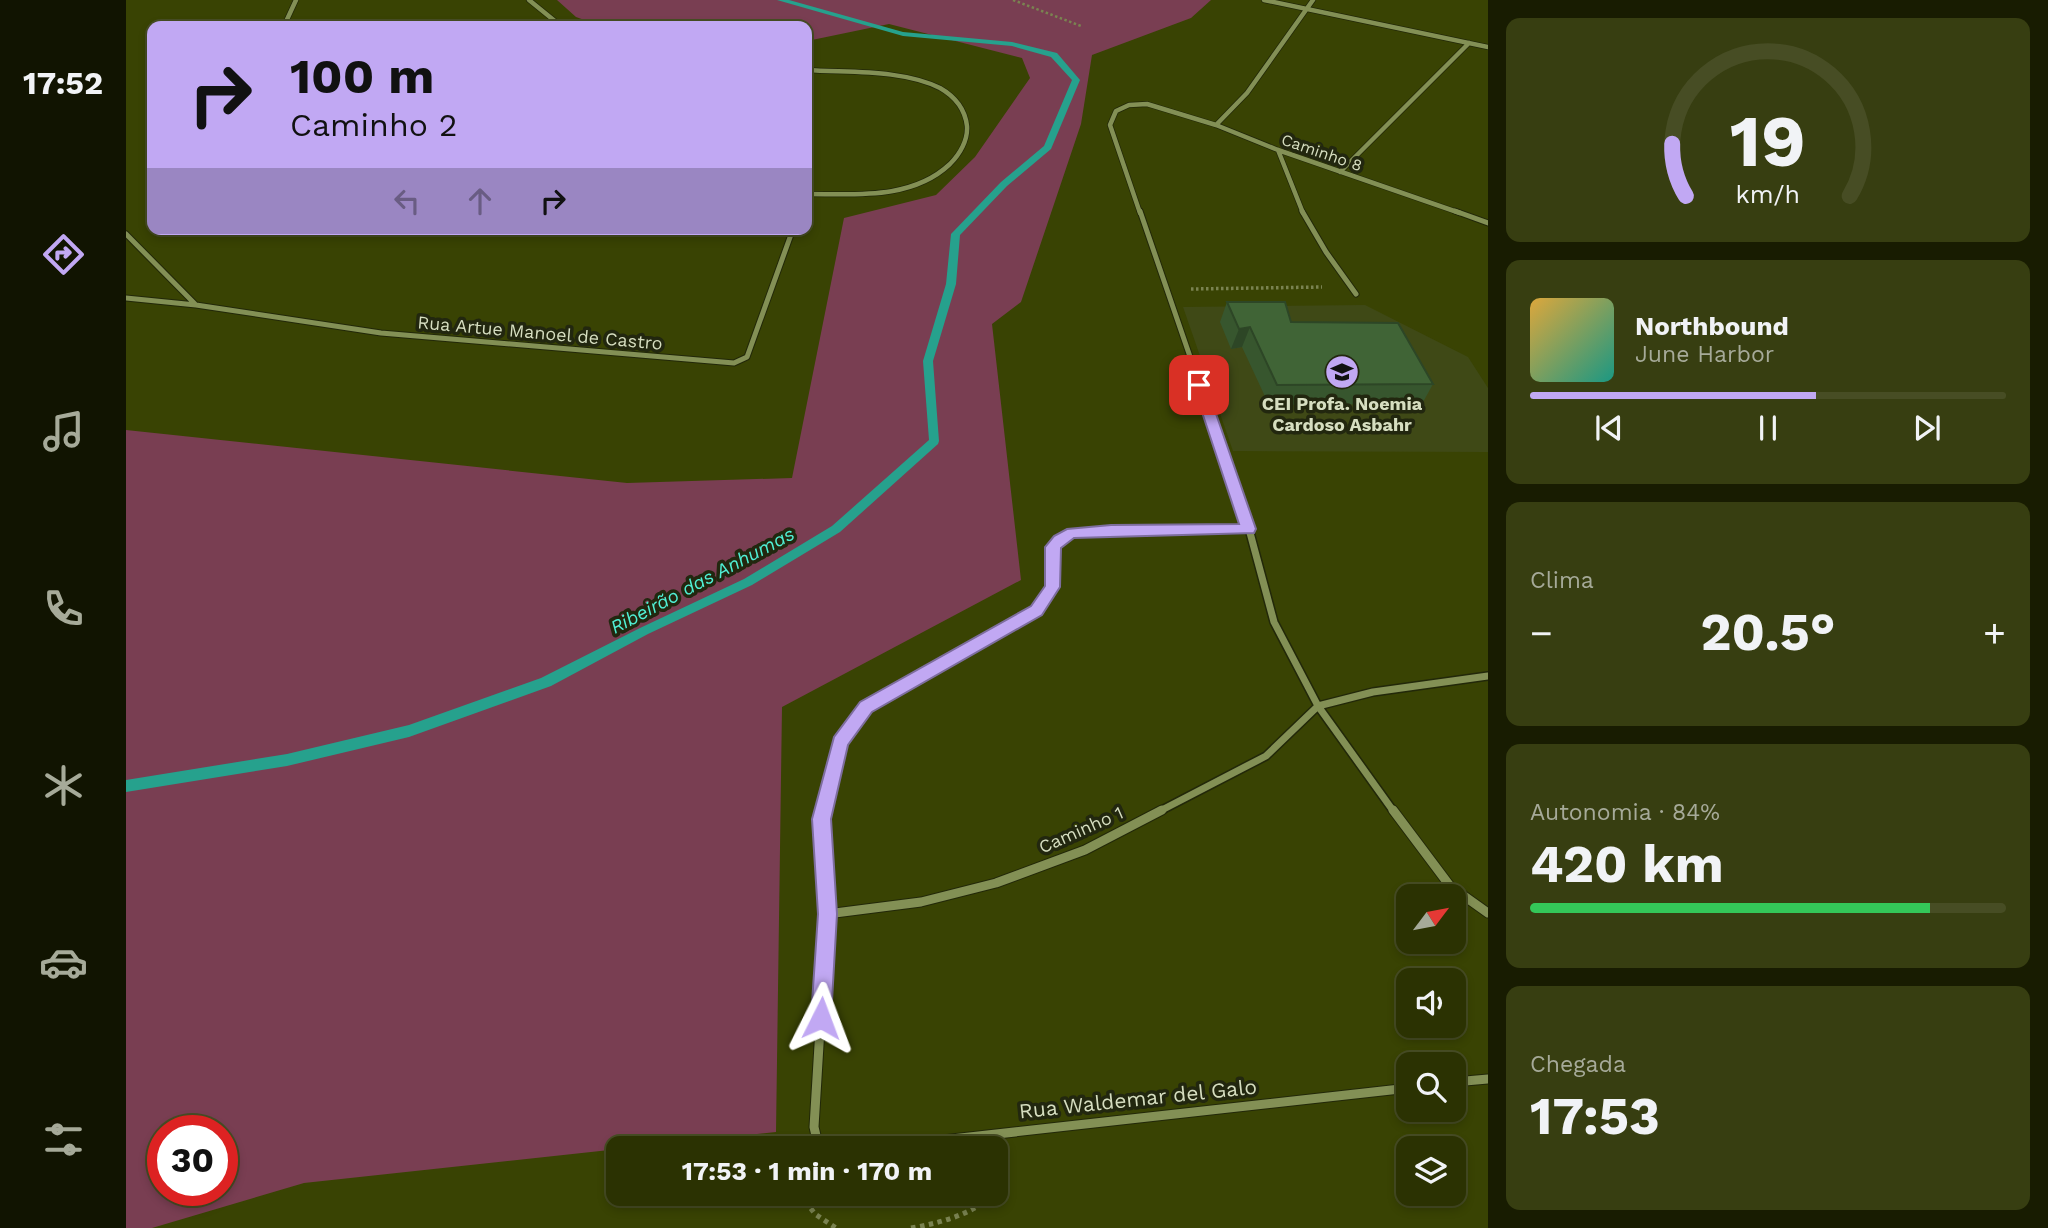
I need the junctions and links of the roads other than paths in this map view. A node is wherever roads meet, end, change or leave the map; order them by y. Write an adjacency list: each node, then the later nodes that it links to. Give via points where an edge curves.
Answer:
1 (296, 0): 6 (street)
2 (529, 0): 7 (street)
3 (1264, 0): 5 (street)
4 (1313, 0): 5 (street)
5 (1308, 9): 8 (street); 11 (street, via 1247,93)
6 (286, 21)
7 (555, 21)
8 (1469, 43): 9 (street); 13 (street)
9 (1488, 47)
10 (812, 70): 14 (street, via 920,81 957,101 968,115 969,132 963,151 925,181 875,194)
11 (1216, 125): 12 (street, Caminho 8); 21 (street, Caminho 8, via 1147,104 1116,111 1110,125)
12 (1278, 150): 13 (street, Caminho 8); 18 (street, via 1302,211)
13 (1340, 172): 15 (street, Caminho 8)
14 (812, 194)
15 (1488, 223)
16 (126, 234): 20 (street)
17 (791, 235): 20 (street, Rua Artue Manoel de Castro, via 747,358 734,363 382,333)
18 (1356, 293)
19 (126, 298): 20 (street, Rua Artue Manoel de Castro)
20 (196, 304)
21 (1249, 529): 23 (street, via 1274,622); 25 (street, via 1072,533 1053,547 1053,587 1037,611 866,707 840,742 821,819)
22 (1488, 676): 23 (street, via 1373,692)
23 (1318, 706): 24 (street, via 1450,886); 25 (street, Caminho 1, via 1266,756 1085,850 996,883 921,902)
24 (1488, 913)
25 (827, 914): 29 (street)
26 (1488, 1079): 27 (street)
27 (1466, 1081)
28 (1396, 1088): 30 (street, Rua Waldemar del Galo)
29 (816, 1136)
30 (981, 1136)

